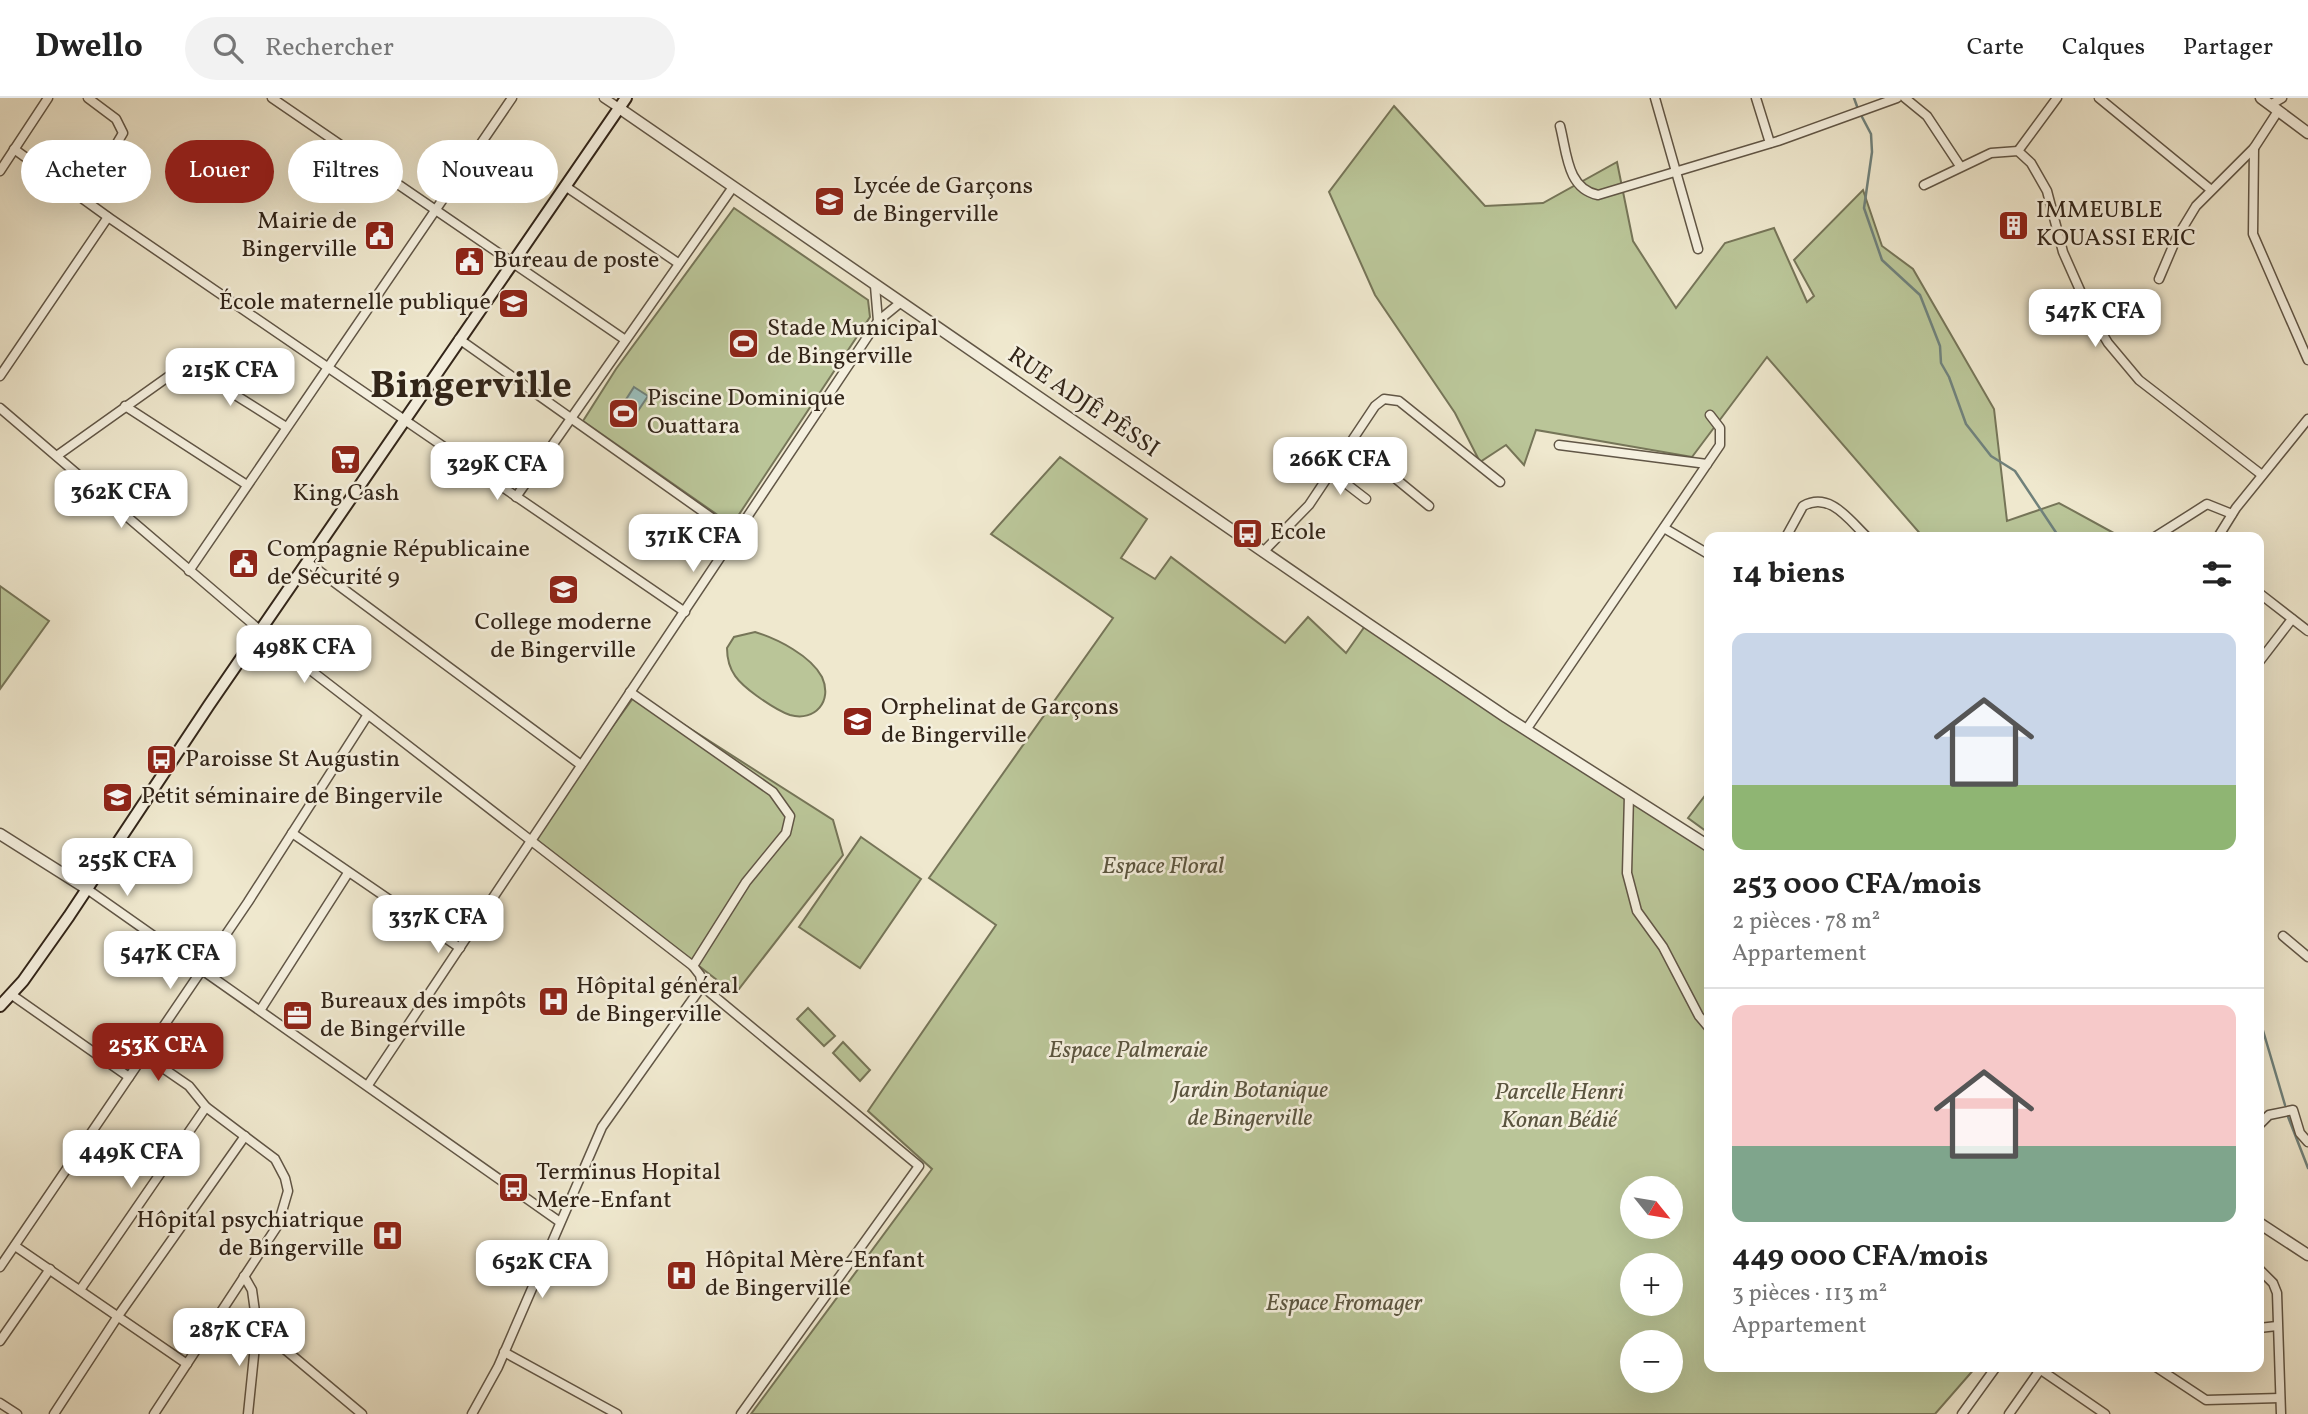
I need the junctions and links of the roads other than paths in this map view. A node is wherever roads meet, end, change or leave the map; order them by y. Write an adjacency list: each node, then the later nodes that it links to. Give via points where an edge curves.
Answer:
1 (48, 98): 22 (street)
2 (88, 98): 19 (street, via 116,119 122,133)
3 (272, 98): 33 (street)
4 (512, 98): 33 (street)
5 (604, 98): 15 (street)
6 (626, 98): 15 (main road)
7 (1655, 98): 27 (street)
8 (1756, 98): 20 (street)
9 (1896, 98): 20 (street)
10 (1905, 98): 25 (street, via 1927,116)
11 (2057, 98): 23 (street)
12 (2099, 98): 31 (street)
13 (2261, 98): 16 (street)
14 (2282, 98): 16 (street)
15 (619, 108): 29 (main road); 30 (street, RUE ADJÊ PÊSSI)
16 (2274, 108): 18 (street); 21 (street)
17 (1560, 126): 27 (street, via 1574,180 1586,193 1606,194)
18 (2308, 133)
19 (118, 140)
20 (1770, 143): 27 (street)
21 (2254, 148): 31 (street); 44 (street, via 2253,234)
22 (14, 149): 24 (street); 26 (street)
23 (2018, 151): 25 (street, via 1991,153); 59 (street, via 2047,191 2063,252 2108,343 2139,380)
24 (21, 154)
25 (1960, 166): 28 (street)
26 (0, 170)
27 (1676, 170): 35 (street)
28 (1924, 185)
29 (565, 186): 36 (main road); 37 (street)
30 (733, 187): 37 (street); 39 (street, RUE ADJÊ PÊSSI)
31 (2210, 189): 38 (street, via 2186,221)
32 (89, 203): 34 (street)
33 (436, 210): 36 (street); 45 (street)
34 (108, 217): 45 (street); 46 (street)
35 (1698, 249)
36 (512, 262): 42 (main road); 43 (street)
37 (678, 264): 43 (street)
38 (2159, 279)
39 (875, 286): 40 (street, RUE ADJÊ PÊSSI); 41 (street)
40 (900, 303): 41 (street); 72 (street, RUE ADJÊ PÊSSI)
41 (878, 321): 71 (street)
42 (459, 339): 50 (street); 52 (main road)
43 (624, 339): 50 (street)
44 (2308, 360)
45 (326, 367): 52 (street); 53 (street)
46 (0, 376)
47 (125, 406): 53 (street, via 186,364); 56 (street); 61 (street)
48 (0, 408): 56 (street)
49 (1710, 415): 57 (street, via 1722,436)
50 (570, 418): 62 (street); 71 (street)
51 (2308, 419): 59 (street)
52 (403, 420): 62 (street); 74 (main road)
53 (286, 427): 61 (street)
54 (1351, 442): 58 (street); 60 (street, via 1375,406 1391,398); 64 (street)
55 (1559, 445): 57 (street)
56 (58, 455): 75 (street)
57 (1707, 464): 66 (street)
58 (1331, 472): 63 (street); 72 (street, via 1309,505)
59 (2262, 475): 65 (street)
60 (1500, 482)
61 (247, 485): 75 (street)
62 (516, 498): 77 (street)
63 (1366, 499)
64 (1429, 506)
65 (2232, 514): 69 (street, via 2207,504); 70 (street)
66 (1664, 528): 73 (street); 84 (street)
67 (1789, 532): 68 (street, via 1803,506 1822,501)
68 (1862, 532)
69 (2163, 532)
70 (2221, 532)
71 (736, 535): 77 (street)
72 (1263, 551): 84 (street, RUE ADJÊ PÊSSI)
73 (1704, 551)
74 (307, 562): 79 (main road); 85 (street)
75 (189, 571): 79 (street)
76 (2264, 597): 78 (street)
77 (685, 612): 82 (street)
78 (2292, 619): 80 (street); 81 (street)
79 (261, 631): 83 (street); 92 (main road)
80 (2308, 631)
81 (2264, 655)
82 (630, 692): 85 (street); 96 (street, via 773,792 790,816 786,833 746,882)
83 (367, 716): 87 (street); 89 (street)
84 (1526, 730): 86 (street, RUE ADJÊ PÊSSI)
85 (581, 765): 89 (street)
86 (1629, 796): 90 (street, RUE ADJÊ PÊSSI); 102 (street, via 1627,873 1637,911 1663,947)
87 (292, 833): 91 (street); 97 (street)
88 (0, 834): 92 (street)
89 (532, 842): 94 (street); 96 (street)
90 (1704, 843)
91 (348, 873): 94 (street); 101 (street)
92 (87, 889): 97 (street); 99 (main road)
93 (2283, 936): 95 (street)
94 (460, 948): 105 (street)
95 (2308, 957)
96 (693, 966): 98 (street)
97 (203, 968): 101 (street); 103 (street)
98 (702, 986): 110 (street, via 603,1127); 140 (street, via 919,1166)
99 (12, 995): 100 (main road); 104 (street)
100 (0, 1006)
101 (261, 1009): 105 (street)
102 (1704, 1022)
103 (144, 1055): 104 (street); 106 (street, via 189,1086)
104 (129, 1077): 112 (street)
105 (368, 1085): 110 (street)
106 (205, 1107): 108 (street); 118 (street)
107 (2264, 1120): 109 (street, via 2293,1111)
108 (245, 1136): 117 (street, via 275,1159 288,1191 278,1225); 119 (street)
109 (2308, 1142)
110 (560, 1222): 124 (street)
111 (2264, 1226): 113 (street)
112 (15, 1246): 114 (street); 115 (street)
113 (2308, 1255)
114 (0, 1267)
115 (50, 1269): 118 (street); 123 (street)
116 (2264, 1274): 121 (street, via 2277,1293)
117 (244, 1276): 120 (street, via 252,1290); 125 (street)
118 (80, 1290): 119 (street)
119 (118, 1316): 125 (street); 134 (street)
120 (257, 1326): 136 (street); 137 (street)
121 (2277, 1326): 122 (street); 130 (street)
122 (2264, 1327)
123 (0, 1342)
124 (505, 1352): 138 (street); 139 (street)
125 (187, 1364): 135 (street)
126 (1992, 1372): 132 (street)
127 (2038, 1372): 142 (street)
128 (2047, 1372): 143 (street)
129 (2164, 1372): 130 (street, via 2206,1400)
130 (2280, 1398): 144 (street)
131 (0, 1403): 133 (street)
132 (1963, 1411): 141 (street)
133 (17, 1414)
134 (54, 1414)
135 (154, 1414)
136 (248, 1414)
137 (362, 1414)
138 (472, 1414)
139 (617, 1414)
140 (741, 1414)
141 (1974, 1414)
142 (2009, 1414)
143 (2105, 1414)
144 (2281, 1414)

